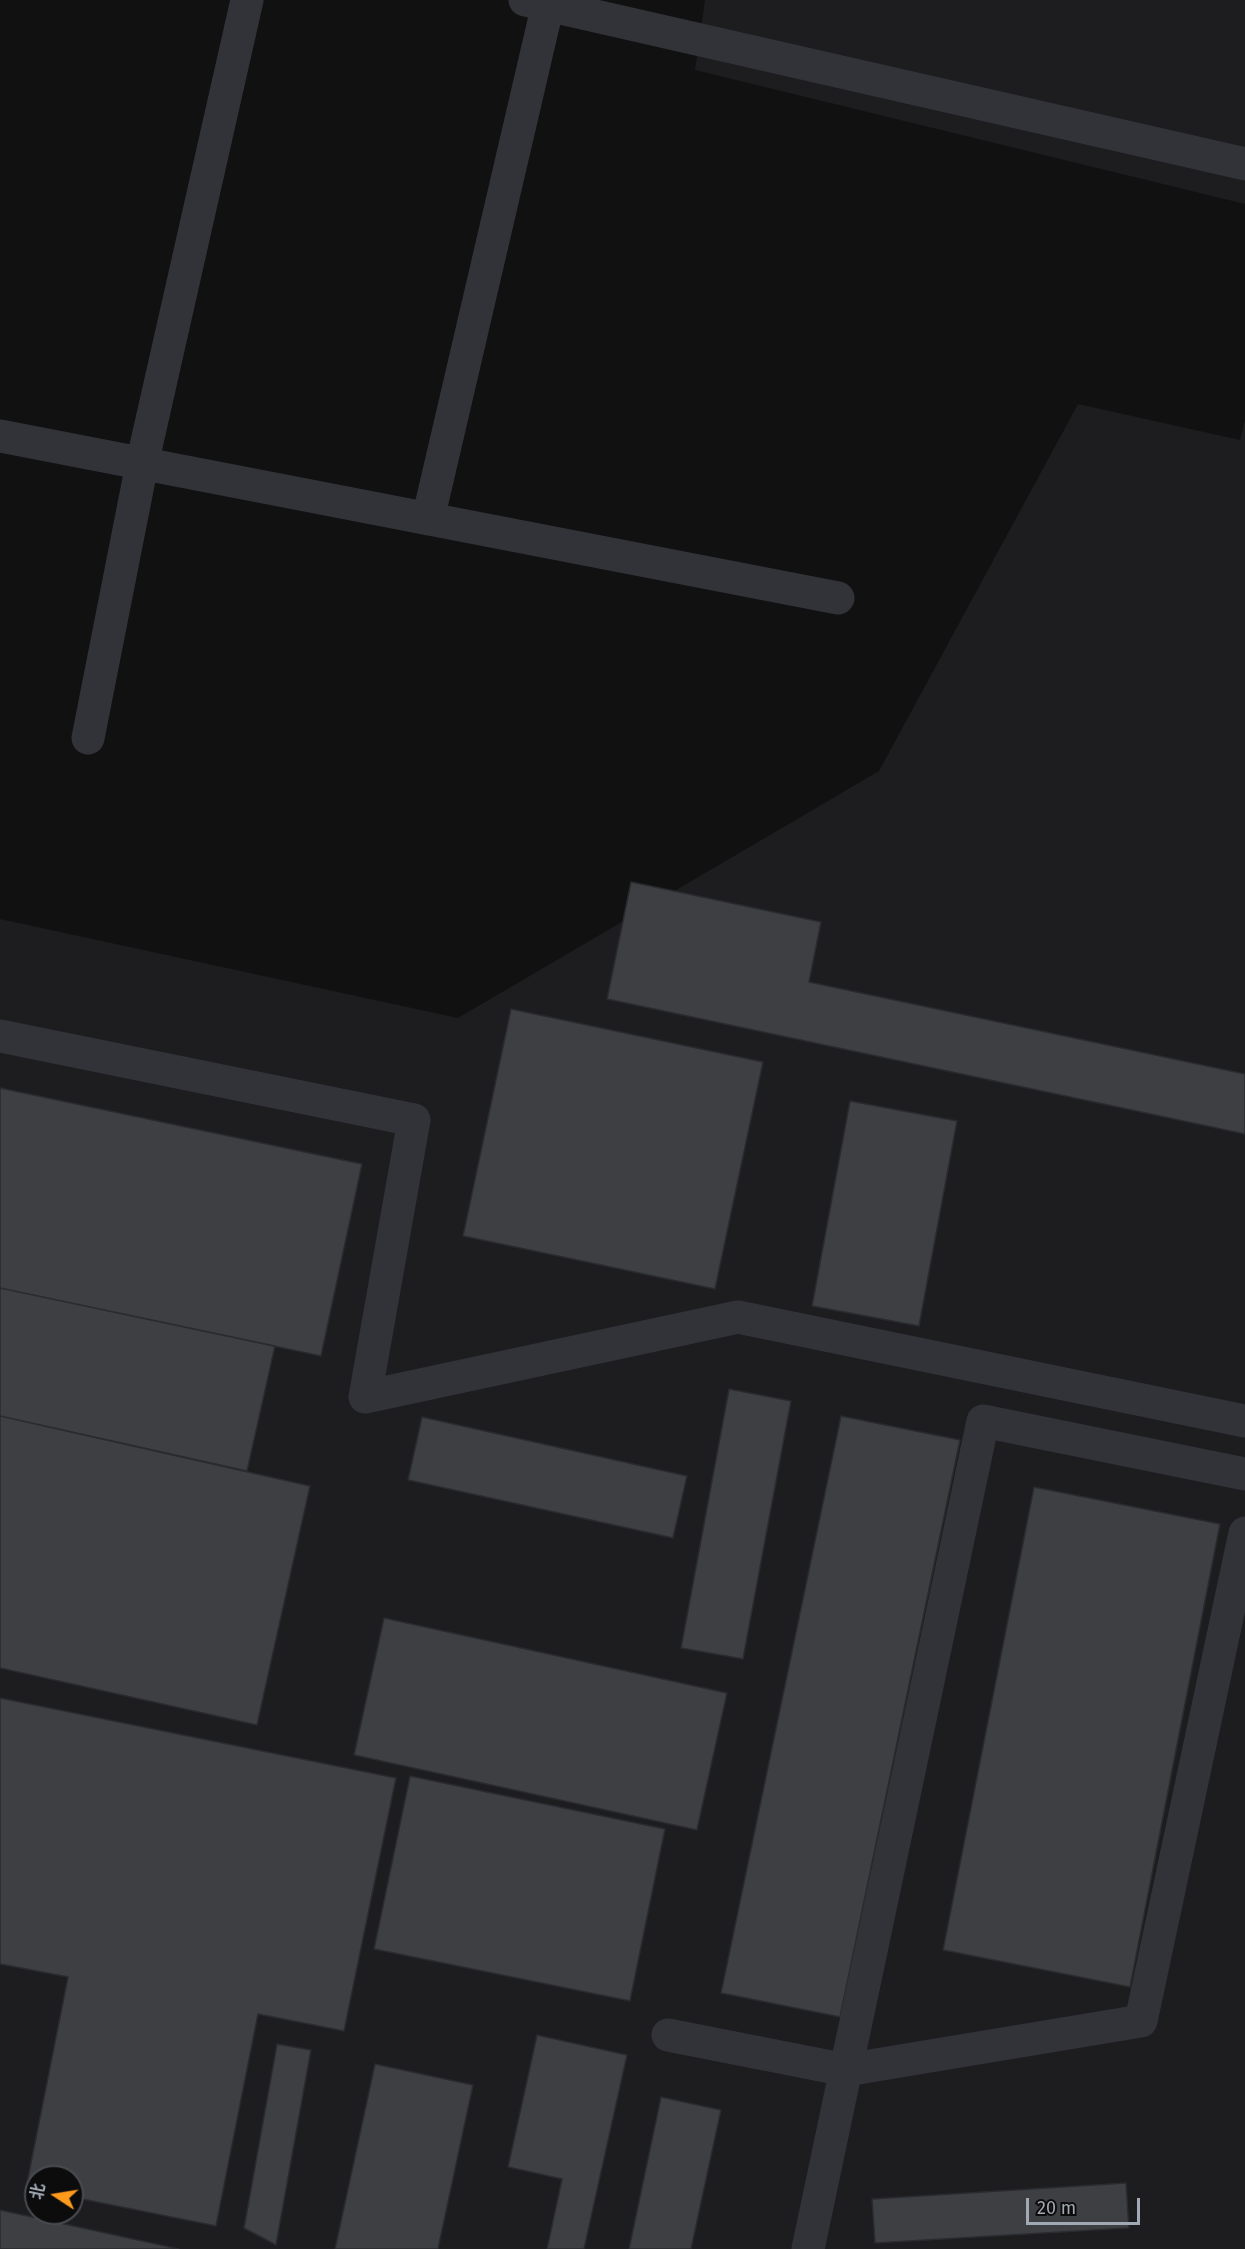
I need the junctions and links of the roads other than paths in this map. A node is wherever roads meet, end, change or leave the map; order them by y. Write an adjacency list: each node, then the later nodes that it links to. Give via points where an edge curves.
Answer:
1 (247, 0): 5 (street)
2 (541, 2): 3 (street); 6 (street)
3 (1245, 164)
4 (0, 436): 5 (street)
5 (142, 464): 6 (street); 8 (street)
6 (428, 519): 7 (street)
7 (838, 598)
8 (88, 738)
9 (0, 1036): 10 (street, via 414,1120 365,1397 738,1317)
10 (1245, 1421)
11 (1245, 1474): 14 (street, via 983,1421)
12 (1245, 1533): 14 (street, via 1141,2020)
13 (668, 2035): 14 (street)
14 (846, 2070): 15 (street)
15 (808, 2249)

